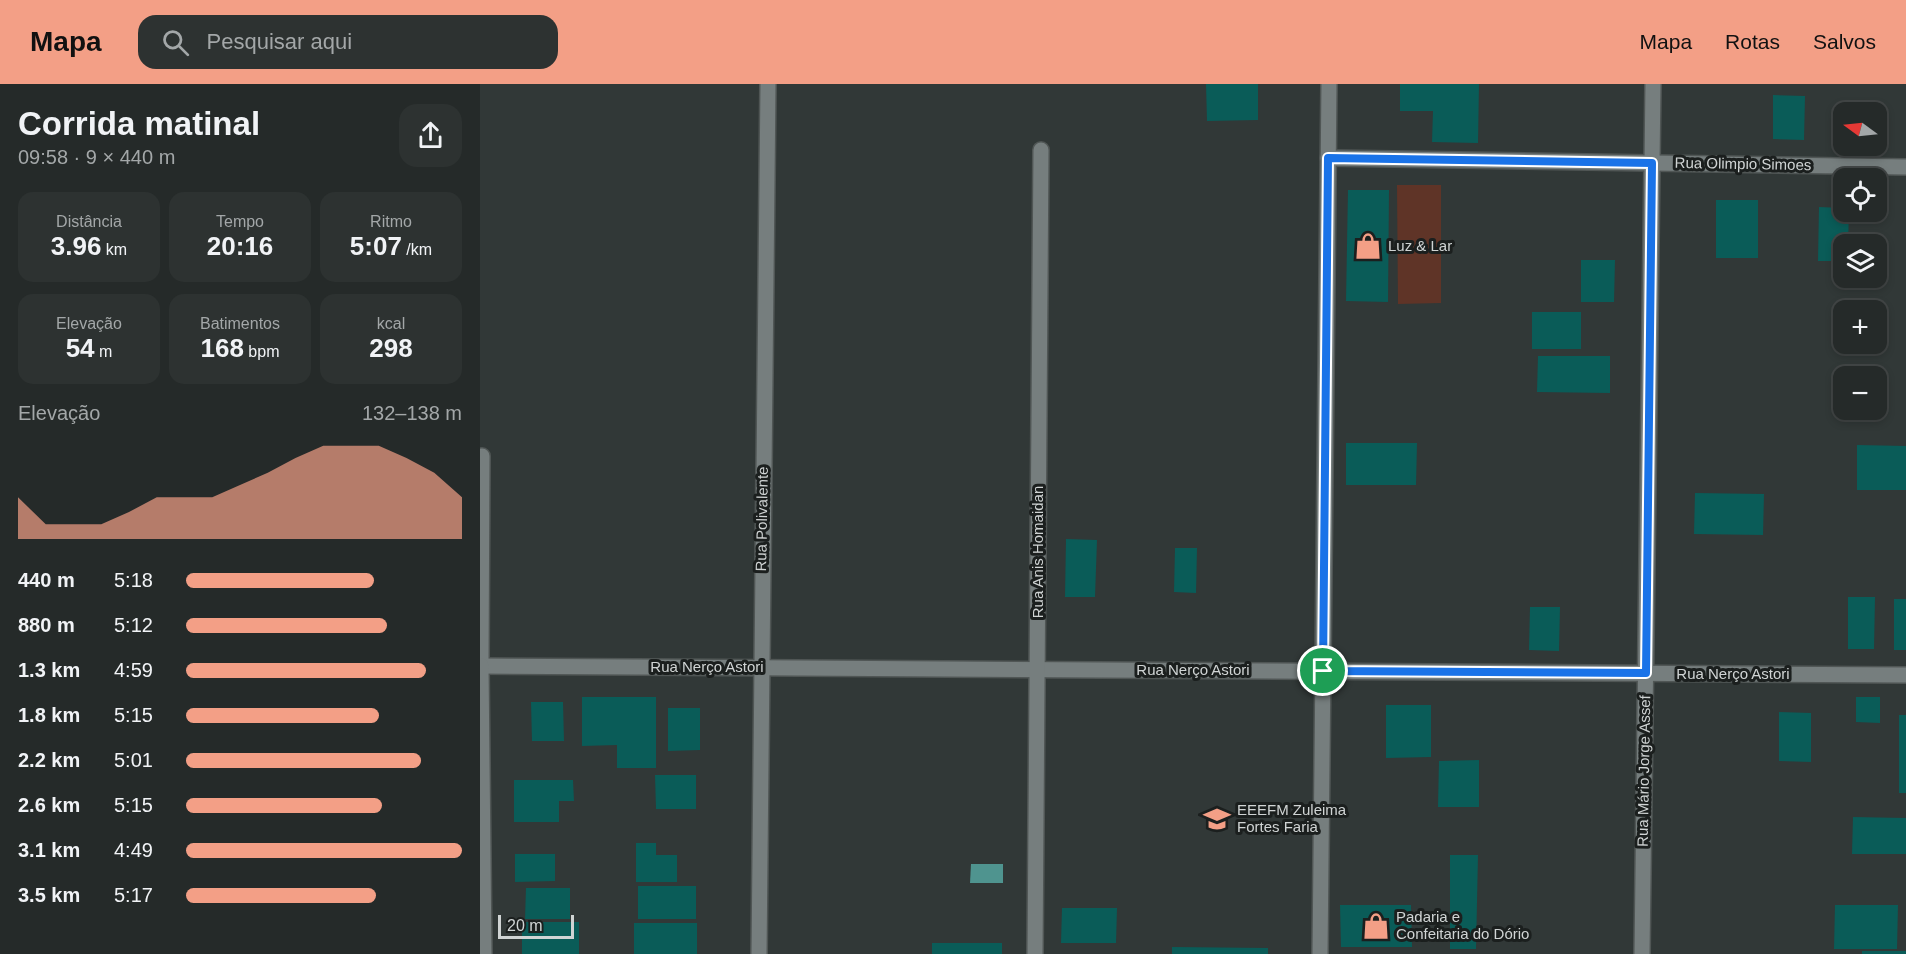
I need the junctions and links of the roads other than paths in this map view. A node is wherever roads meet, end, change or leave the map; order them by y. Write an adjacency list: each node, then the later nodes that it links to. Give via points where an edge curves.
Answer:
1 (768, 84): 10 (street, Rua Polivalente)
2 (1329, 84): 5 (street)
3 (1653, 84): 6 (street, Rua Mário Jorge Assef)
4 (1041, 150): 11 (street, Rua Anis Homaidan)
5 (1328, 158): 6 (street, Rua Olimpio Simoes); 12 (street)
6 (1652, 163): 7 (street, Rua Olimpio Simoes); 13 (street, Rua Mário Jorge Assef)
7 (1906, 167)
8 (482, 456): 9 (street)
9 (481, 666): 10 (street, Rua Nerço Astori); 15 (street)
10 (760, 668): 11 (street, Rua Nerço Astori); 16 (street, Rua Polivalente)
11 (1037, 669): 12 (street, Rua Nerço Astori); 17 (street, Rua Anis Homaidan)
12 (1323, 671): 13 (street, Rua Nerço Astori); 18 (street)
13 (1646, 673): 14 (street, Rua Nerço Astori); 19 (street, Rua Mário Jorge Assef)
14 (1906, 675)
15 (484, 954)
16 (759, 954)
17 (1035, 954)
18 (1320, 954)
19 (1642, 954)

